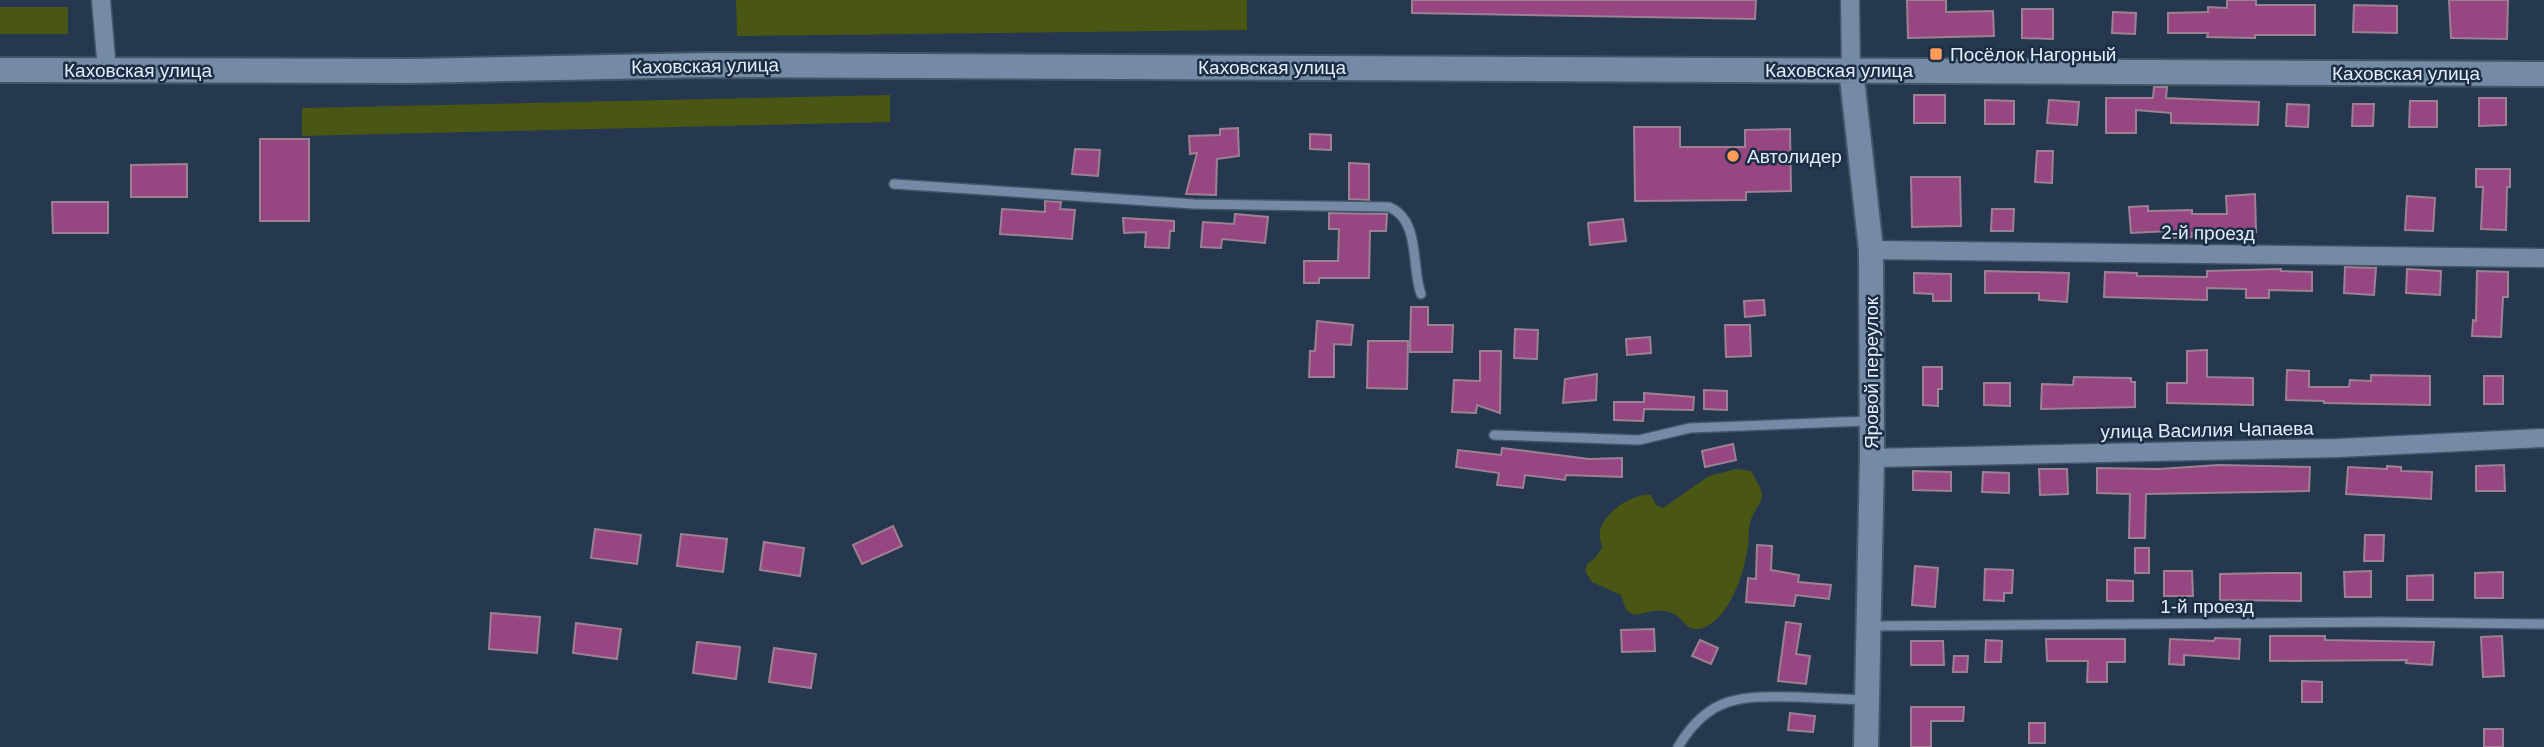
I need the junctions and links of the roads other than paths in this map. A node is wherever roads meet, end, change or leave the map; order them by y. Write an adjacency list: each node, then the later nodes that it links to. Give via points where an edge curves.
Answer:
1 (101, 0): 5 (street)
2 (1850, 0): 3 (street, Яровой переулок)
3 (1851, 69): 5 (main road, Каховская улица, via 709,65 411,71); 6 (main road, Каховская улица); 8 (main road, Яровой переулок)
4 (0, 70): 5 (main road, Каховская улица)
5 (107, 70)
6 (2544, 74)
7 (894, 184): 10 (lane, via 1194,204 1389,207 1407,227)
8 (1871, 250): 9 (street, 2-й проезд); 11 (main road, Яровой переулок)
9 (2544, 258)
10 (1422, 294)
11 (1870, 421): 12 (lane, via 1690,428 1639,440); 14 (main road, Яровой переулок)
12 (1494, 435)
13 (2544, 438): 14 (street, улица Василия Чапаева, via 2338,448)
14 (1872, 458): 16 (main road, Яровой переулок)
15 (2544, 624): 16 (lane, 1-й проезд)
16 (1870, 626): 17 (main road, Яровой переулок)
17 (1868, 700): 18 (lane, via 1744,696 1696,721); 19 (main road, Яровой переулок)
18 (1678, 747)
19 (1866, 747)

